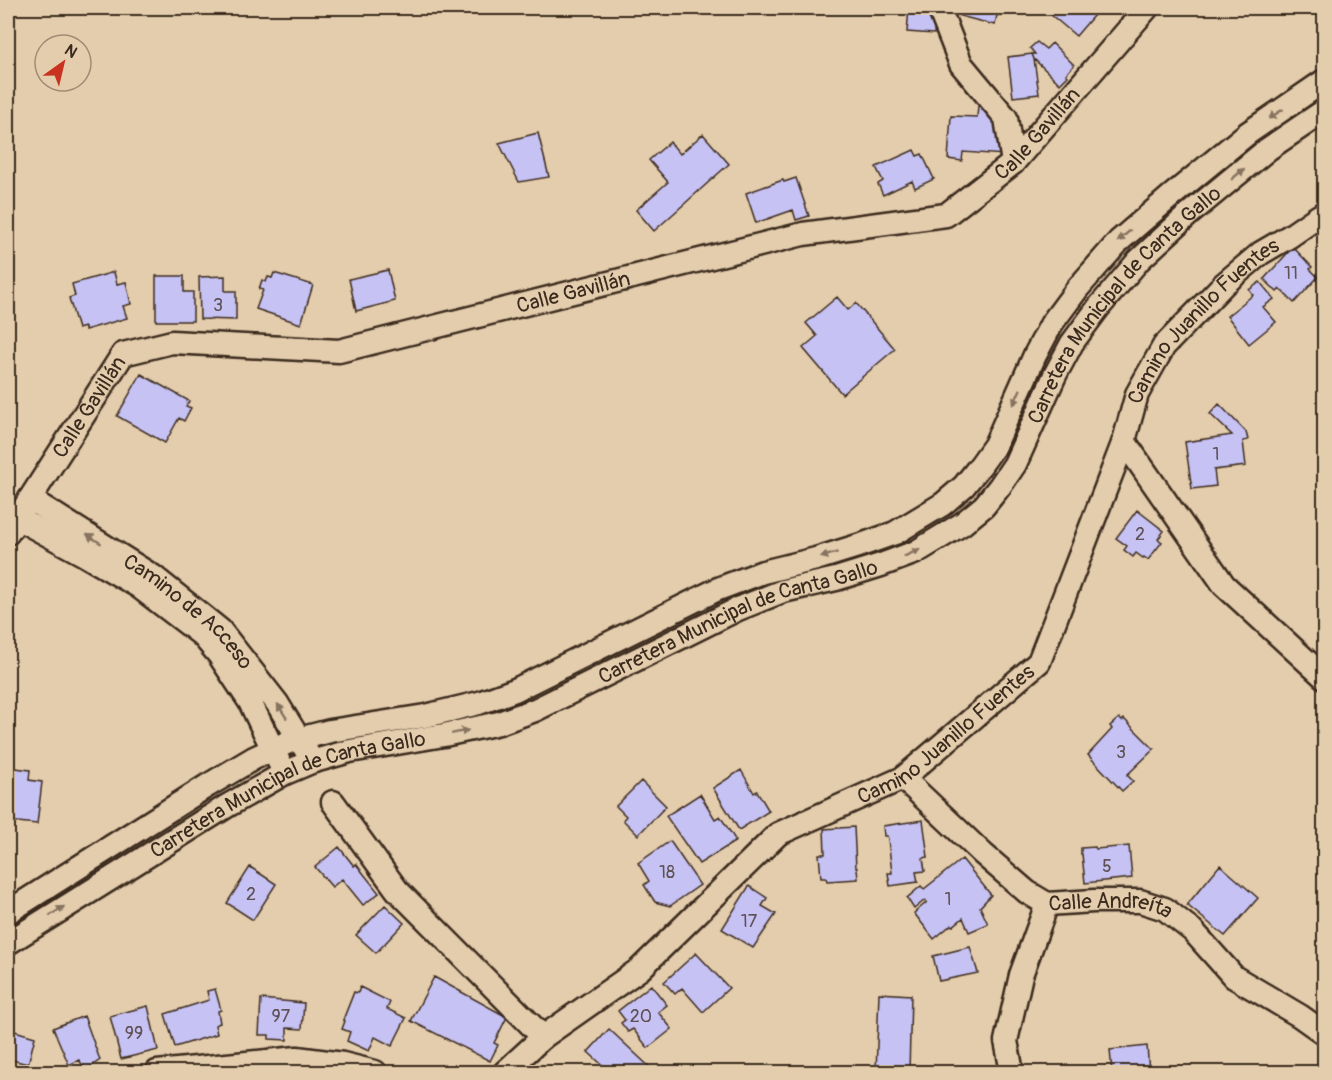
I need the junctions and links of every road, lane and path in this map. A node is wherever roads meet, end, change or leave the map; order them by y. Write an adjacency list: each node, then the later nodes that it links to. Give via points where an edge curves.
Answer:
1 (939, 8): 5 (street, via 962,64 1006,118)
2 (1147, 8): 5 (street, Calle Gavillán)
3 (1324, 81): 11 (street, Carretera Municipal de Canta Gallo, one-way to 11, via 1248,133 1119,241 1052,322 990,452 964,486 943,504 895,533 718,589 526,686 488,700)
4 (1324, 111): 13 (street, Carretera Municipal de Canta Gallo, one-way to 4, via 499,723 536,710 738,609 783,591 907,556 963,524 984,506 1015,464 1072,343 1132,268 1259,156)
5 (1013, 163): 8 (street, Calle Gavillán, via 946,214 803,234 339,351 172,342 123,354)
6 (1324, 216): 7 (street, Camino Juanillo Fuentes, via 1261,253 1224,284 1164,346 1137,394)
7 (1124, 441): 10 (street, via 1224,585); 15 (street, Camino Juanillo Fuentes, via 1040,662)
8 (30, 499): 9 (street, Calle Gavillán); 11 (street, Camino de Acceso, one-way to 8, via 220,630 154,577)
9 (12, 525): 12 (street, Camino de Acceso, via 83,554 138,586 202,635 250,702)
10 (1324, 677)
11 (300, 739): 12 (street, Carretera Municipal de Canta Gallo); 13 (street, Camino de Acceso)
12 (272, 750): 14 (street, Camino de Acceso); 18 (street, Carretera Municipal de Canta Gallo, via 207,786)
13 (311, 762): 14 (street, Carretera Municipal de Canta Gallo)
14 (285, 773): 19 (street, Carretera Municipal de Canta Gallo, one-way to 14)
15 (903, 778): 17 (street, Calle Andreíta, via 983,854); 21 (street, Camino Juanillo Fuentes, via 778,834 640,969)
16 (333, 802): 21 (street, via 397,890)
17 (1047, 904): 20 (street, Calle Andreíta, via 1140,901 1165,909 1194,931 1234,977); 25 (street, via 1022,975 1006,1041)
18 (8, 912)
19 (8, 943)
20 (1324, 1033)
21 (543, 1037): 24 (street, Camino Juanillo Fuentes)
22 (167, 1072): 23 (street, via 297,1058)
23 (375, 1072)
24 (505, 1072)
25 (1012, 1072)

